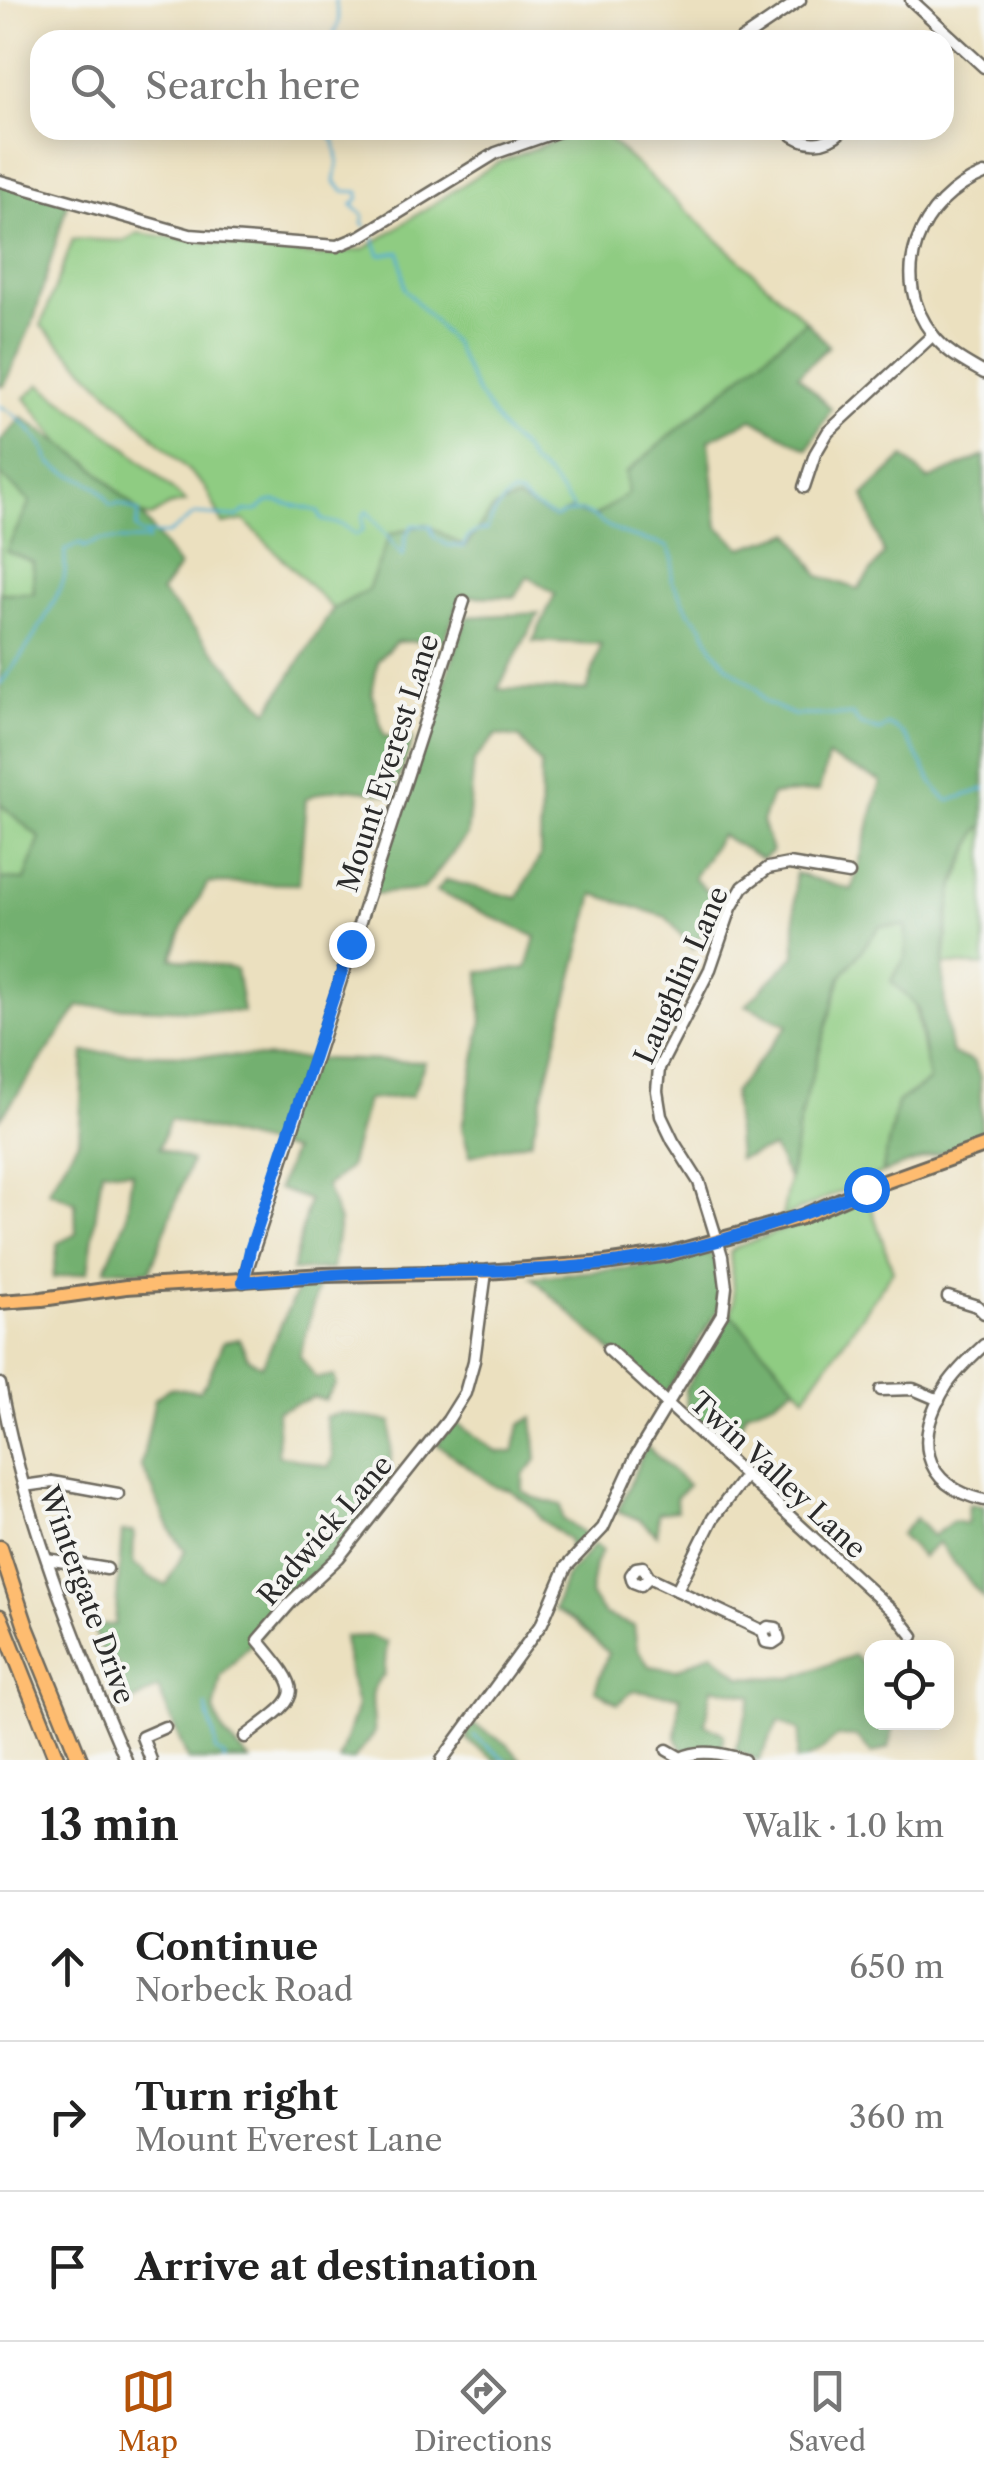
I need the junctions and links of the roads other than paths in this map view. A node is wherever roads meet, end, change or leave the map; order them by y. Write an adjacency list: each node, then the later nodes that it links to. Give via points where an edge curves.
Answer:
1 (800, 0): 3 (street)
2 (911, 0): 4 (street)
3 (756, 30)
4 (943, 30)
5 (954, 40): 6 (street)
6 (984, 68)
7 (532, 140): 11 (street, via 496,152 337,246 190,234)
8 (798, 140): 9 (street)
9 (828, 140)
10 (984, 174): 12 (street, via 947,194 922,227 912,284)
11 (0, 181)
12 (933, 335): 13 (street); 14 (street, via 828,432)
13 (984, 373)
14 (804, 487)
15 (464, 601): 20 (street, Mount Everest Lane)
16 (849, 874): 18 (street, Laughlin Lane, via 789,864 751,879 736,897 710,969 663,1057 657,1080 661,1116 700,1182)
17 (984, 1146): 18 (main road, via 801,1216)
18 (717, 1240): 19 (main road, via 605,1263); 29 (street, Laughlin Lane, via 726,1287 723,1312)
19 (486, 1272): 20 (main road); 43 (street, Radwick Lane, via 464,1393 339,1557 258,1640 293,1692 289,1704)
20 (243, 1282): 22 (main road)
21 (948, 1297): 23 (street)
22 (0, 1302)
23 (984, 1312)
24 (984, 1344): 28 (street)
25 (608, 1350): 29 (street, Twin Valley Lane)
26 (0, 1384): 31 (street, Wintergate Drive)
27 (881, 1390): 28 (street, via 914,1390)
28 (940, 1400): 33 (street, via 929,1431 932,1466 948,1488)
29 (668, 1404): 30 (street, Twin Valley Lane); 50 (street, Laughlin Lane, via 603,1528 566,1567 542,1623)
30 (745, 1476): 38 (street, via 712,1518); 41 (street, Twin Valley Lane)
31 (24, 1486): 32 (street, via 52,1482); 35 (street, Wintergate Drive)
32 (118, 1494)
33 (984, 1500)
34 (0, 1548): 47 (highway)
35 (47, 1558): 36 (street); 48 (street, Wintergate Drive)
36 (107, 1569)
37 (649, 1577): 38 (street)
38 (677, 1590): 40 (street)
39 (0, 1617): 46 (highway)
40 (764, 1631)
41 (914, 1636)
42 (165, 1727): 49 (street, via 142,1737)
43 (245, 1738)
44 (667, 1750): 45 (street)
45 (680, 1759): 51 (street, via 706,1753)
46 (57, 1760)
47 (80, 1760)
48 (126, 1760)
49 (151, 1760)
50 (442, 1760)
51 (744, 1760)

